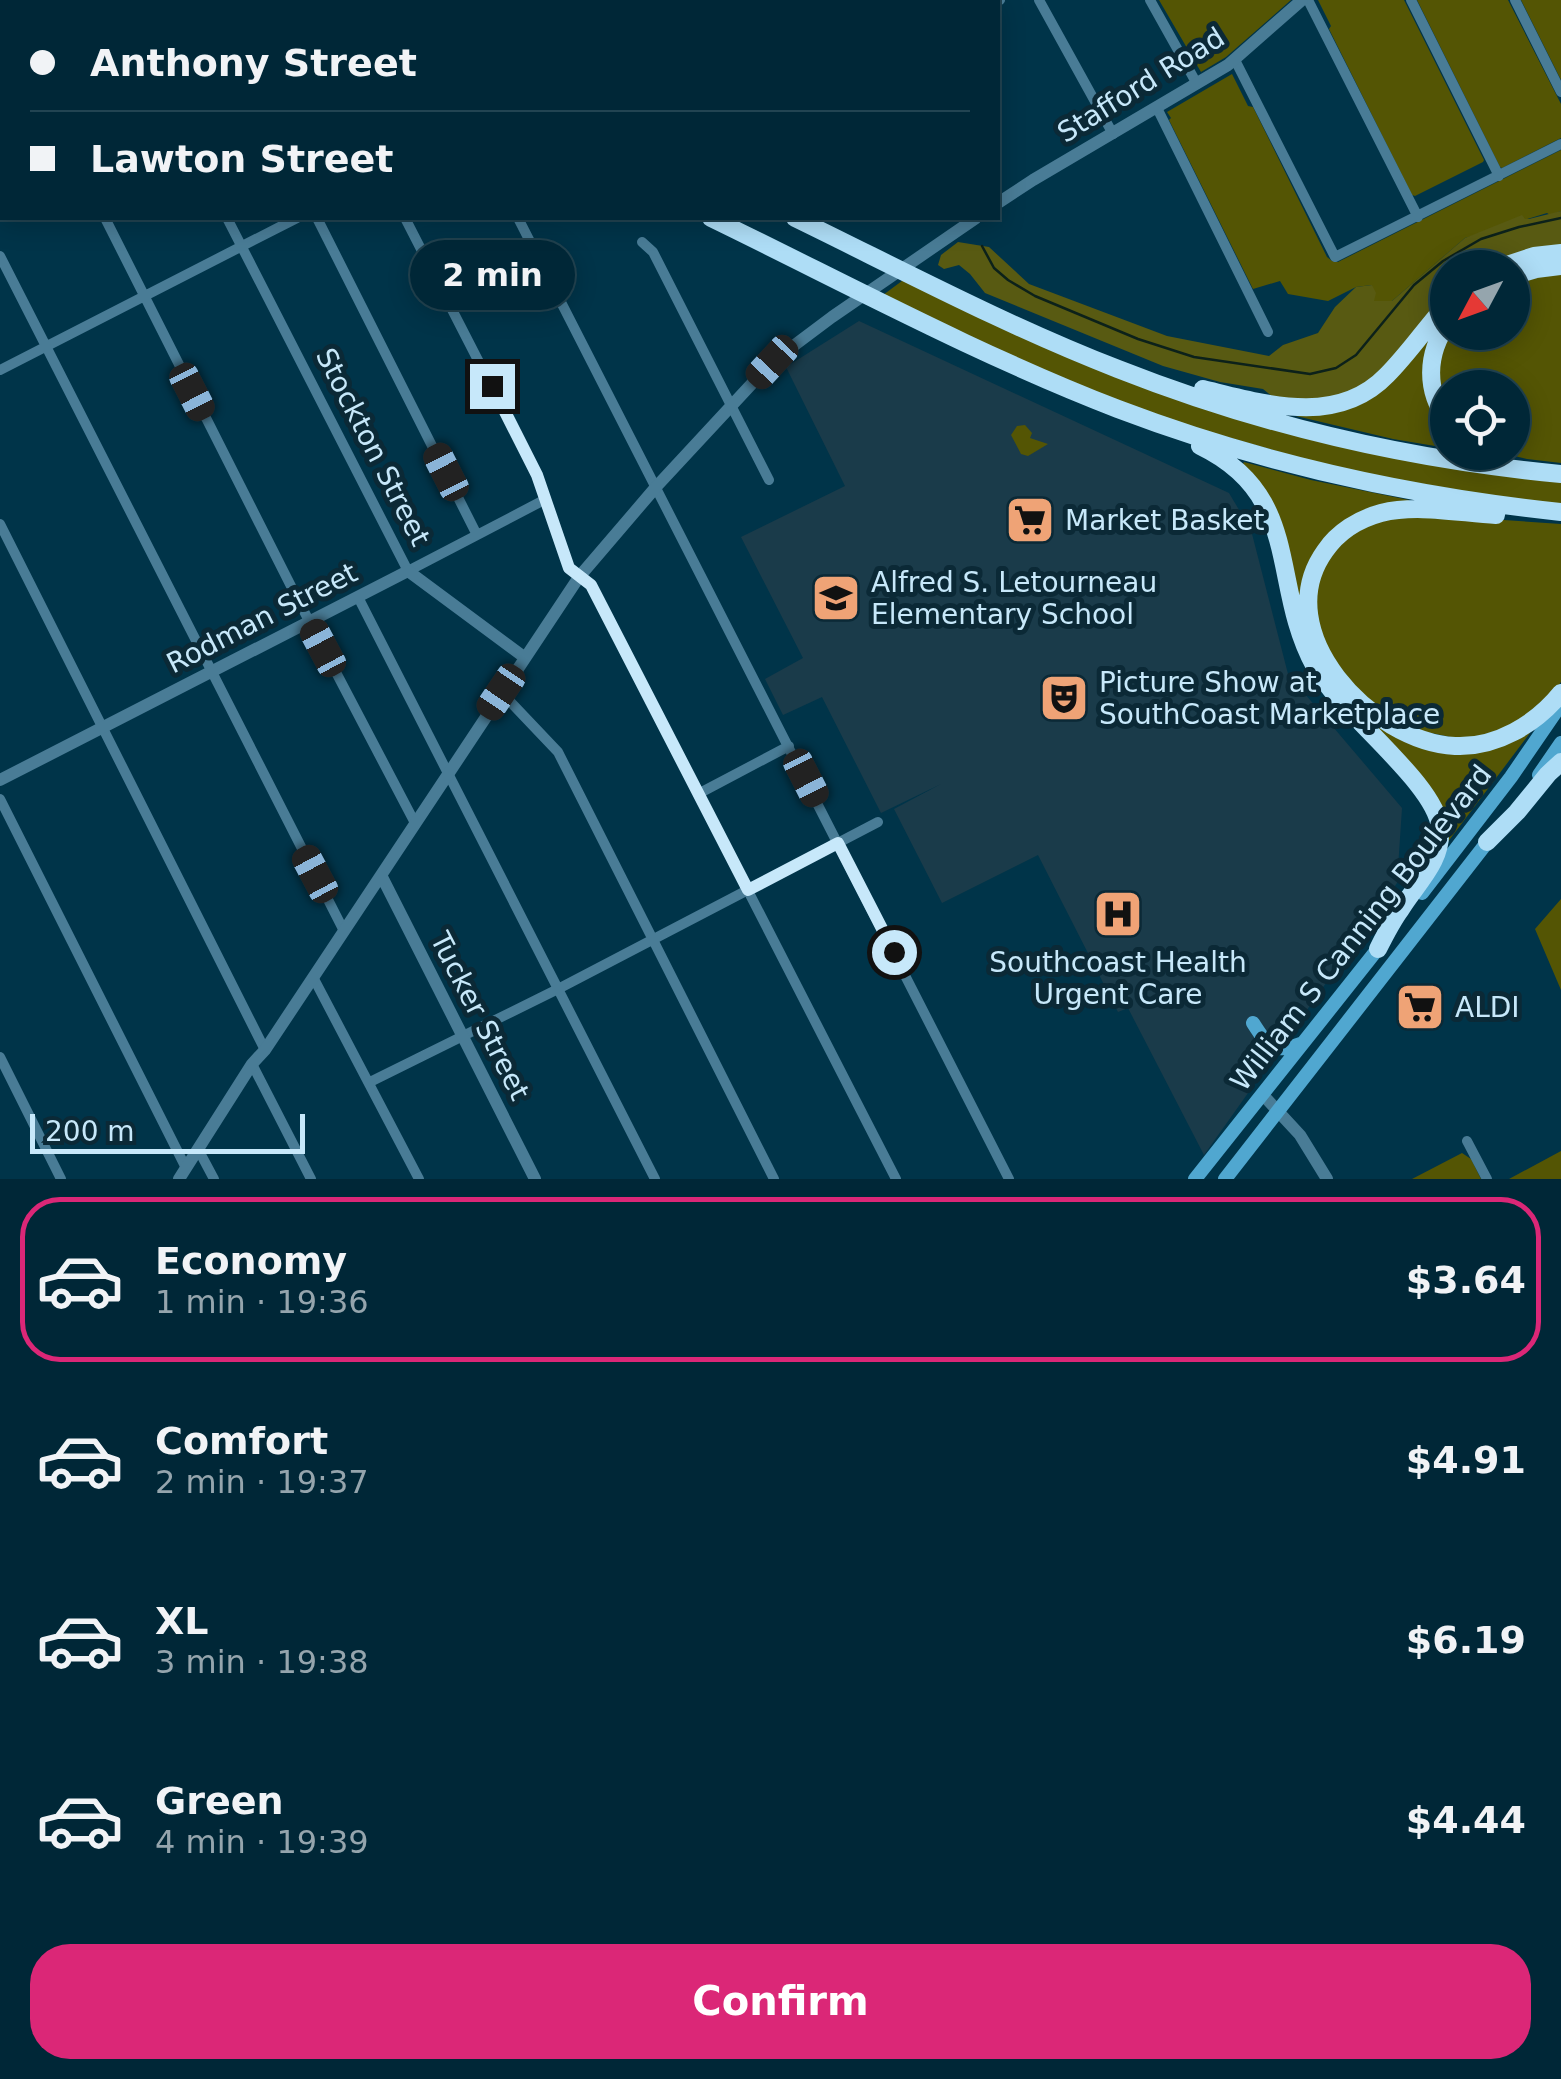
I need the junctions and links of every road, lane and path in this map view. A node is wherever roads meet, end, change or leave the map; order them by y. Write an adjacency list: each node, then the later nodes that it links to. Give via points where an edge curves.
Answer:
1 (1039, 0): 10 (street)
2 (1150, 0): 7 (street)
3 (1305, 0): 6 (street, Stafford Road); 14 (street)
4 (1411, 0): 12 (street)
5 (1515, 0): 8 (street)
6 (1235, 60): 7 (street, Stafford Road); 14 (street, via 1335,256)
7 (1197, 84): 9 (street, Stafford Road)
8 (1561, 92)
9 (1157, 108): 10 (street, Stafford Road); 34 (street)
10 (1113, 134): 13 (street, Stafford Road)
11 (1561, 144): 12 (street)
12 (1499, 176): 14 (street)
13 (1000, 202)
14 (1418, 218)
15 (106, 220): 31 (street)
16 (228, 220): 25 (street, Stockton Street)
17 (293, 220): 25 (street)
18 (318, 220): 46 (street)
19 (406, 220): 43 (street)
20 (519, 220): 42 (street)
21 (716, 220): 38 (highway, via 995,356)
22 (799, 220): 32 (highway)
23 (973, 220): 37 (street, via 772,362)
24 (642, 242): 37 (street, via 654,252)
25 (242, 246): 31 (street); 47 (street, Stockton Street)
26 (1561, 252): 28 (highway)
27 (0, 256): 35 (street)
28 (1530, 257)
29 (1561, 266): 30 (highway)
30 (1530, 271)
31 (144, 295): 35 (street); 50 (street)
32 (995, 315): 33 (highway, via 1181,383 1309,409 1369,391); 40 (highway, via 1133,375 1277,422 1424,455)
33 (1430, 324)
34 (1268, 332)
35 (46, 345): 36 (street); 52 (street)
36 (0, 370)
37 (732, 406): 41 (street); 42 (street)
38 (1118, 408): 44 (highway, via 1341,476); 72 (highway, via 1211,452 1250,481 1276,526 1298,627 1314,665 1435,810 1440,833 1434,861)
39 (1530, 466): 40 (highway)
40 (1561, 472)
41 (769, 480)
42 (656, 487): 48 (street); 58 (street)
43 (546, 499): 46 (street, Rodman Street); 48 (street, via 569,568)
44 (1561, 515): 54 (highway, via 1376,515 1344,532 1324,553 1308,606 1320,648 1346,688 1377,717 1422,740 1461,746 1496,740 1530,723)
45 (0, 524): 56 (street)
46 (477, 535): 47 (street, Rodman Street)
47 (408, 571): 49 (street, Rodman Street); 51 (street, Stockton Street)
48 (579, 577): 51 (street); 62 (street, via 591,585)
49 (358, 597): 50 (street, Rodman Street); 60 (street)
50 (309, 622): 52 (street, Rodman Street); 65 (street)
51 (524, 658): 53 (street)
52 (212, 672): 56 (street, Rodman Street); 70 (street)
53 (501, 692): 60 (street); 71 (street, via 558,752)
54 (1561, 693)
55 (1561, 704): 72 (main road, William S Canning Boulevard)
56 (101, 727): 61 (street, Rodman Street); 78 (street)
57 (1561, 743): 66 (main road, William S Canning Boulevard)
58 (790, 746): 62 (street); 67 (street)
59 (1561, 762): 66 (highway)
60 (448, 773): 65 (street); 74 (street)
61 (0, 780)
62 (698, 794): 69 (street)
63 (0, 799): 86 (street)
64 (878, 822): 67 (street)
65 (415, 823): 68 (street)
66 (1487, 842): 83 (main road, William S Canning Boulevard)
67 (838, 843): 69 (street); 95 (street)
68 (381, 876): 70 (street); 76 (street, Tucker Street)
69 (748, 890): 71 (street); 94 (street)
70 (344, 930): 73 (street)
71 (652, 940): 74 (street); 93 (street)
72 (1378, 948): 77 (main road, William S Canning Boulevard)
73 (314, 977): 78 (street); 81 (street)
74 (558, 989): 76 (street); 92 (street)
75 (1254, 1023): 77 (main road, via 1274,1048)
76 (462, 1036): 81 (street); 91 (street, Tucker Street)
77 (1303, 1043): 82 (main road, William S Canning Boulevard)
78 (265, 1050): 80 (street)
79 (0, 1057): 87 (street)
80 (252, 1064): 85 (street); 89 (street)
81 (370, 1082): 90 (street)
82 (1262, 1094): 83 (street); 96 (main road, William S Canning Boulevard)
83 (1279, 1110): 97 (main road, William S Canning Boulevard); 98 (street)
84 (1467, 1141): 99 (street)
85 (198, 1150): 86 (street); 88 (street)
86 (182, 1173)
87 (61, 1179)
88 (214, 1179)
89 (311, 1179)
90 (419, 1179)
91 (536, 1179)
92 (655, 1179)
93 (774, 1179)
94 (896, 1179)
95 (1009, 1179)
96 (1195, 1179)
97 (1225, 1179)
98 (1327, 1179)
99 (1488, 1179)

